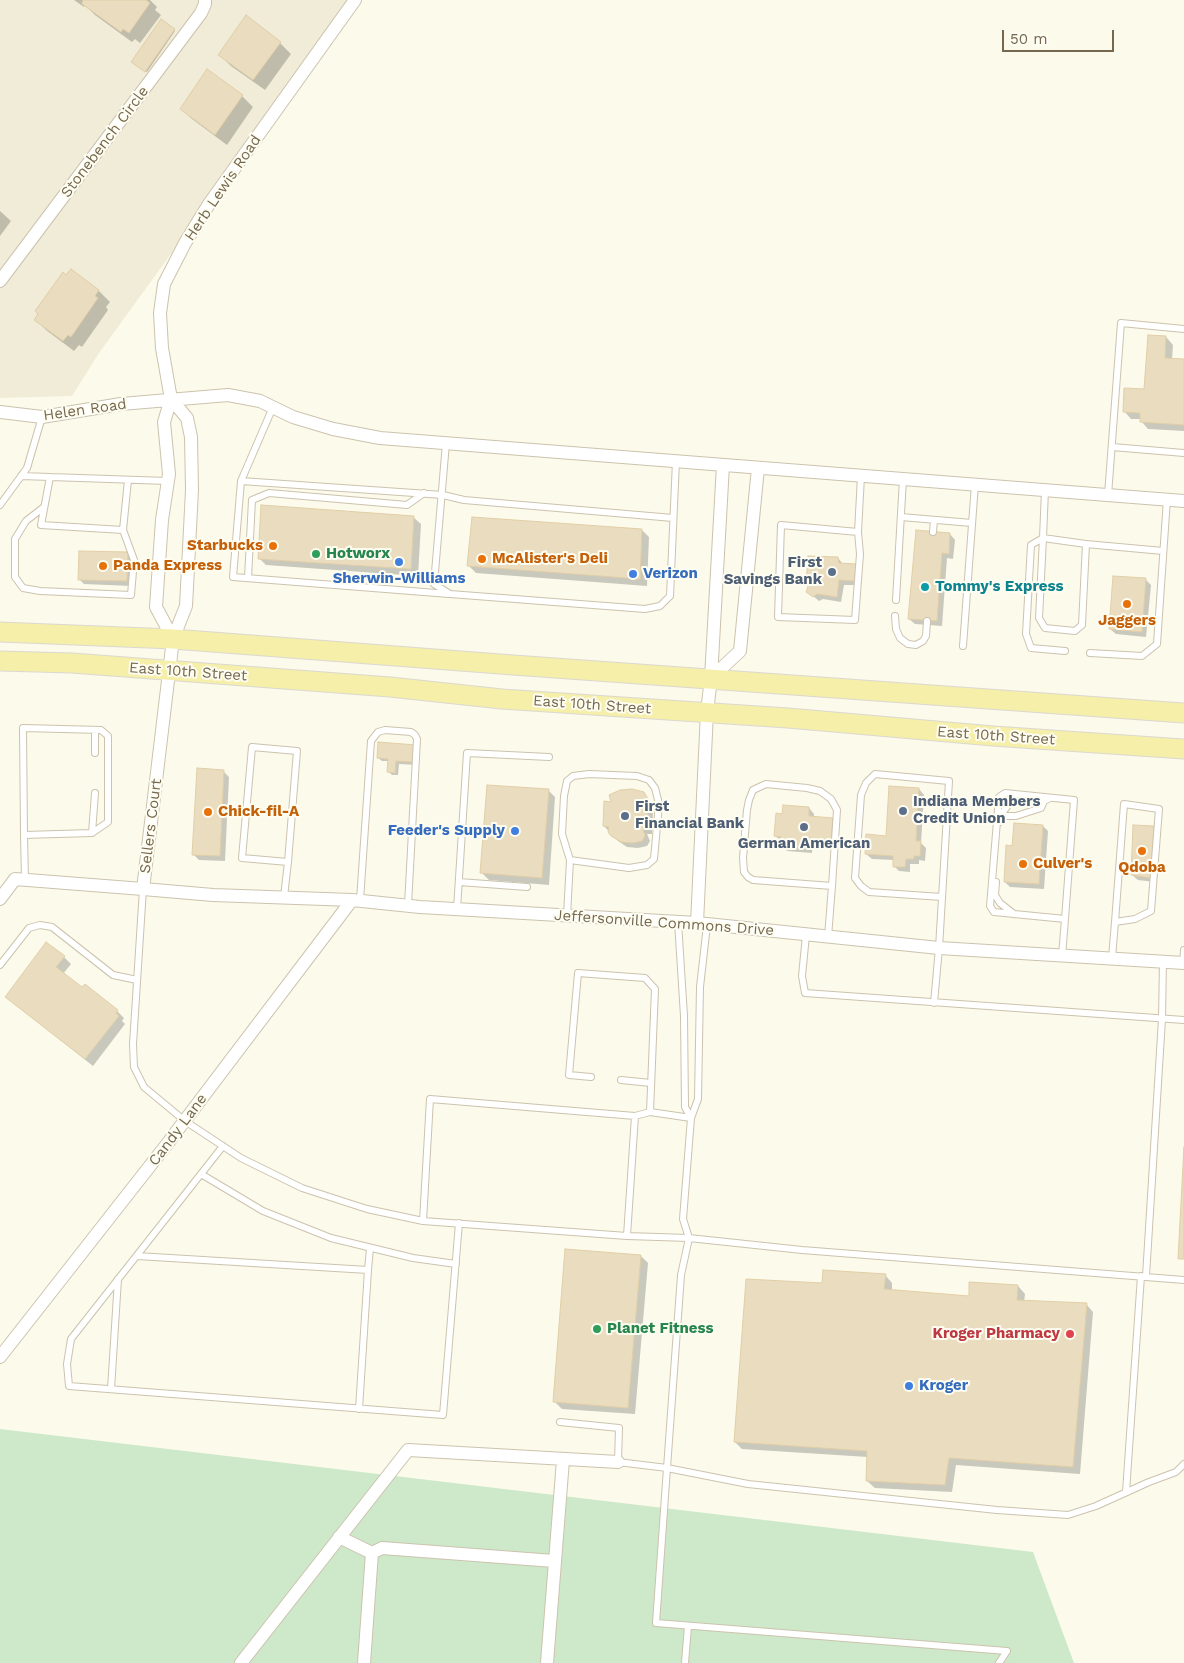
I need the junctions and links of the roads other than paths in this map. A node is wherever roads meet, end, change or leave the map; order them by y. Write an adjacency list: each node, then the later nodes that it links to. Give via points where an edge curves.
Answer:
1 (205, 0): 3 (street, Stonebench Circle, via 201,13)
2 (354, 0): 5 (street, Herb Lewis Road, via 209,204 164,284 160,313 162,348)
3 (0, 281)
4 (1184, 329): 10 (lane, via 1122,323)
5 (171, 399): 6 (street, Helen Road, via 228,395); 8 (street, Helen Road); 20 (street, Herb Lewis Road, via 164,422); 47 (street, via 188,418 192,490 186,606)
6 (273, 407): 9 (street, Helen Road, via 293,417 333,429 380,438); 21 (lane)
7 (0, 412): 8 (street, Helen Road)
8 (42, 417): 15 (lane, via 27,468)
9 (446, 444): 12 (street, Helen Road); 26 (lane)
10 (1112, 447): 11 (lane); 25 (lane)
11 (1184, 453)
12 (676, 461): 13 (street, Helen Road); 32 (lane)
13 (723, 465): 14 (street, Helen Road); 53 (street)
14 (758, 468): 16 (street, Helen Road); 53 (street, via 740,651)
15 (21, 476): 17 (lane); 29 (lane)
16 (861, 476): 18 (street, Helen Road); 36 (lane)
17 (50, 477): 19 (lane); 30 (lane)
18 (903, 479): 22 (street, Helen Road); 31 (lane)
19 (128, 480): 20 (lane); 35 (lane)
20 (168, 481): 47 (street, Herb Lewis Road, via 156,607)
21 (241, 481): 24 (lane); 41 (lane, via 233,578)
22 (975, 484): 23 (street, Helen Road); 34 (lane)
23 (1045, 490): 25 (street, Helen Road); 38 (lane)
24 (424, 494): 26 (lane); 41 (lane, via 407,504 269,493 252,500)
25 (1108, 494): 27 (street, Helen Road)
26 (443, 495): 32 (lane, via 464,500); 42 (lane, via 434,584)
27 (1166, 499): 28 (street, Helen Road); 40 (lane)
28 (1184, 500)
29 (0, 506)
30 (44, 507): 35 (lane, via 41,525); 35 (lane, via 26,521 15,539 16,577 24,588 131,595 134,560)
31 (900, 517): 33 (lane); 43 (lane)
32 (674, 518): 42 (lane, via 670,596 660,606 645,609)
33 (934, 520): 34 (lane); 37 (lane)
34 (972, 523): 48 (lane)
35 (123, 530)
36 (858, 532): 36 (lane, via 781,525 778,617 855,620 860,554)
37 (933, 532)
38 (1043, 538): 39 (lane); 39 (lane, via 1040,618 1045,628 1075,630 1082,625); 49 (lane, via 1031,545 1026,634 1031,648)
39 (1086, 544): 40 (lane)
40 (1163, 551): 50 (lane, via 1157,644 1142,656)
41 (248, 578): 42 (lane)
42 (450, 594)
43 (896, 600)
44 (895, 616): 45 (lane, via 900,638 908,644 916,645 923,641)
45 (927, 621)
46 (0, 632): 47 (main road, East 10th Street)
47 (173, 639): 52 (street); 53 (main road, East 10th Street)
48 (963, 646)
49 (1065, 651)
50 (1090, 653)
51 (0, 661): 52 (main road, East 10th Street)
52 (170, 670): 54 (main road, East 10th Street, via 502,699); 72 (street, Sellers Court)
53 (711, 678): 54 (street); 55 (main road, East 10th Street)
54 (707, 712): 57 (main road, East 10th Street); 84 (street)
55 (1184, 713)
56 (95, 730): 58 (lane); 64 (lane, via 101,730 108,736 108,822); 65 (lane, via 23,728)
57 (1184, 749)
58 (95, 753)
59 (549, 758): 69 (lane, via 467,753)
60 (95, 793): 64 (lane)
61 (1051, 798): 62 (lane); 79 (lane, via 1005,792 998,797 990,906 994,912); 81 (lane, via 1074,800)
62 (1044, 802): 63 (lane, via 1041,808 1016,816); 63 (lane, via 1030,798 1008,804)
63 (1000, 816): 79 (lane, via 995,895)
64 (92, 833): 65 (lane)
65 (24, 836): 68 (lane)
66 (570, 860): 66 (lane, via 629,868 647,865 654,860 658,804 655,788 649,780 637,776 589,774 573,776 567,781 562,834); 80 (lane)
67 (288, 862): 67 (lane, via 297,751 252,747 242,858); 73 (lane)
68 (25, 880): 72 (street, Sellers Court); 75 (street, via 15,880)
69 (458, 882): 71 (lane); 78 (lane)
70 (832, 886): 70 (lane, via 748,877 744,872 743,858 749,800 753,790 766,784 807,788 832,799 837,810); 86 (lane)
71 (527, 887)
72 (143, 889): 73 (street, Jeffersonville Commons Drive); 93 (lane)
73 (284, 897): 76 (street, Jeffersonville Commons Drive)
74 (942, 897): 74 (lane, via 949,781 875,774 866,782 861,795 855,878 868,892); 87 (lane)
75 (0, 899)
76 (356, 900): 77 (street, Jeffersonville Commons Drive); 77 (lane, via 371,741 378,732 385,730 411,732 417,739); 103 (street, Candy Lane)
77 (408, 905): 78 (street, Jeffersonville Commons Drive)
78 (457, 909): 80 (street, Jeffersonville Commons Drive)
79 (1014, 914): 81 (lane)
80 (567, 916): 82 (street, Jeffersonville Commons Drive)
81 (1066, 919): 88 (lane)
82 (678, 922): 84 (street, Jeffersonville Commons Drive); 102 (lane, via 684,1016 684,1107)
83 (1115, 922): 83 (lane, via 1124,804 1159,809 1151,911 1134,919); 89 (lane)
84 (702, 924): 85 (street, Jeffersonville Commons Drive); 102 (lane, via 698,1099)
85 (806, 935): 86 (street, Jeffersonville Commons Drive); 94 (lane, via 802,976 805,993)
86 (828, 937): 87 (street, Jeffersonville Commons Drive)
87 (939, 948): 88 (street, Jeffersonville Commons Drive); 94 (lane)
88 (1062, 956): 89 (street, Jeffersonville Commons Drive)
89 (1112, 958): 91 (street, Jeffersonville Commons Drive)
90 (1184, 958): 91 (street, Jeffersonville Commons Drive)
91 (1163, 961): 95 (lane)
92 (0, 964): 93 (lane, via 29,928 40,924 52,927 113,975)
93 (137, 980): 103 (lane, via 134,1067 144,1086)
94 (934, 1003): 95 (lane)
95 (1162, 1019): 96 (lane); 114 (lane)
96 (1184, 1020)
97 (591, 1077): 99 (lane, via 569,1075 578,973 645,978 655,989)
98 (621, 1080): 99 (lane)
99 (651, 1083): 100 (lane)
100 (650, 1112): 101 (lane); 102 (lane)
101 (635, 1116): 106 (lane, via 430,1099); 108 (lane)
102 (691, 1118): 109 (lane, via 683,1219)
103 (185, 1121): 104 (lane); 117 (street, Candy Lane)
104 (223, 1146): 105 (lane); 106 (lane, via 302,1188 367,1209)
105 (201, 1174): 110 (lane, via 262,1211 331,1238); 111 (lane)
106 (423, 1220): 107 (lane)
107 (459, 1223): 108 (lane); 112 (lane)
108 (627, 1236): 109 (lane)
109 (689, 1238): 114 (lane, via 802,1250); 124 (lane, via 681,1275)
110 (370, 1248): 112 (lane); 113 (lane)
111 (137, 1256): 113 (lane); 115 (lane)
112 (456, 1264): 119 (lane, via 443,1415)
113 (368, 1270): 119 (lane)
114 (1144, 1276): 116 (lane); 125 (lane)
115 (118, 1279): 118 (lane); 118 (lane, via 71,1338 67,1364 69,1386)
116 (1184, 1280)
117 (0, 1357)
118 (111, 1389): 119 (lane)
119 (359, 1408)
120 (560, 1422): 122 (lane, via 619,1428)
121 (563, 1460): 122 (street); 126 (street, via 408,1450); 128 (street)
122 (618, 1462): 124 (lane)
123 (1184, 1464): 125 (lane, via 1176,1472)
124 (667, 1468): 125 (lane, via 748,1484 1068,1515); 129 (lane, via 656,1622)
125 (1126, 1492)
126 (339, 1536): 127 (street); 130 (street)
127 (372, 1553): 128 (street, via 382,1548); 131 (street)
128 (554, 1560): 132 (street)
129 (688, 1626): 133 (lane); 134 (lane, via 1007,1651)
130 (241, 1663)
131 (364, 1663)
132 (547, 1663)
133 (685, 1663)
134 (999, 1663)

